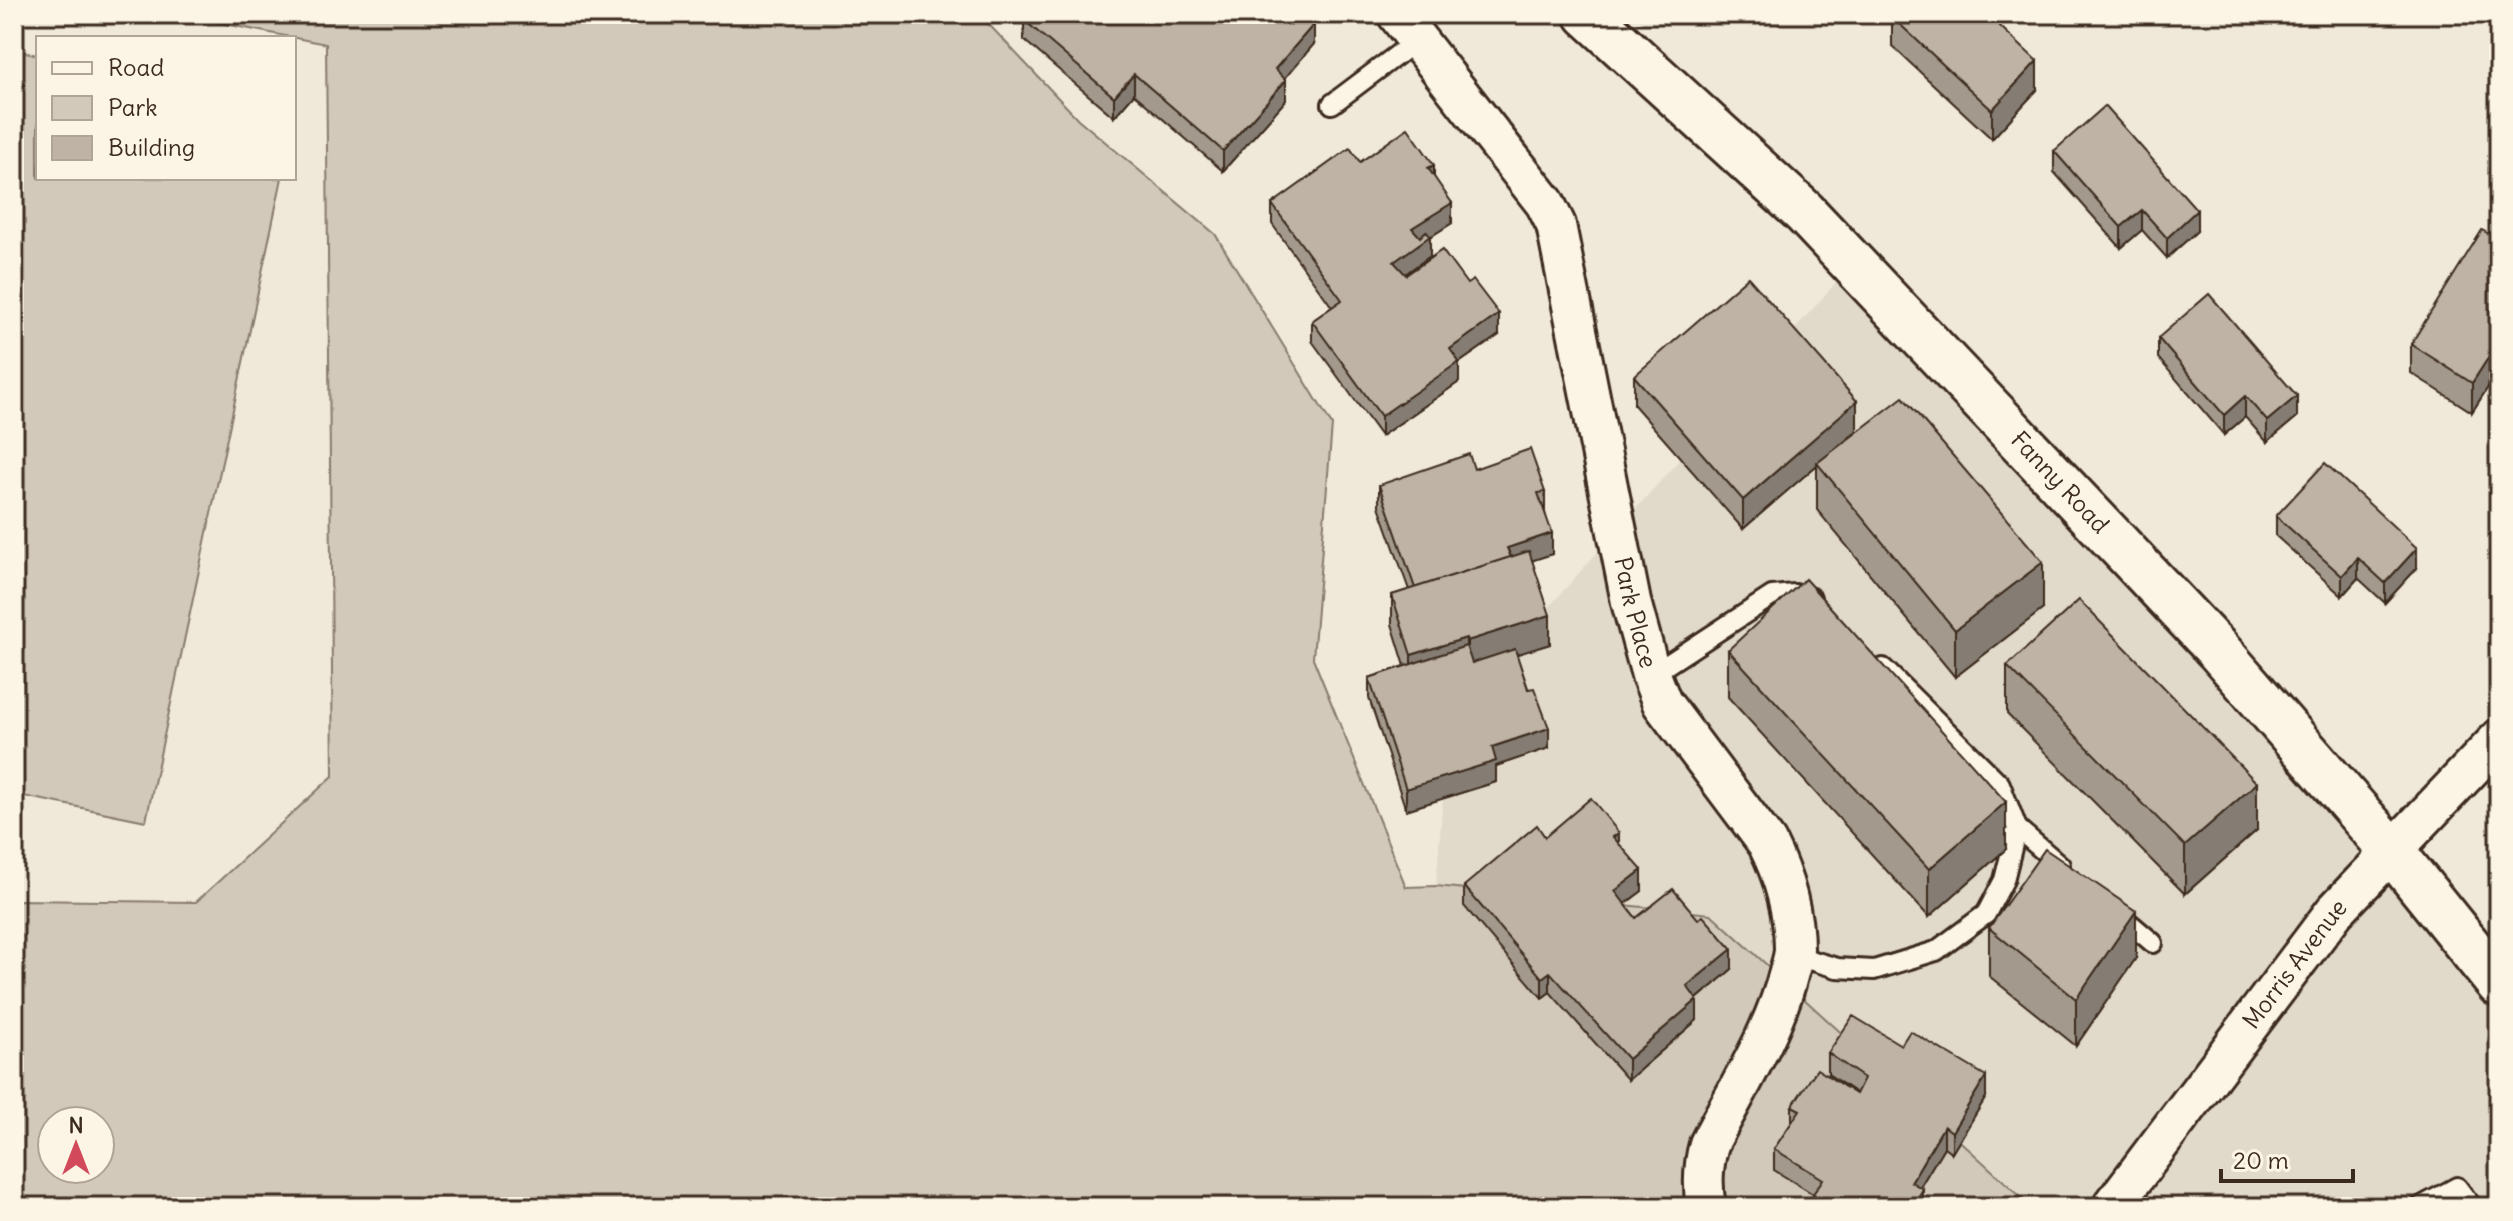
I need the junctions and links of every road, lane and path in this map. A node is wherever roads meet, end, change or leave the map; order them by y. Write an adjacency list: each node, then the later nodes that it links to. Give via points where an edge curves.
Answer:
1 (1587, 14): 9 (main road, Fanny Road, via 1804,212 2218,650)
2 (1407, 27): 3 (lane); 6 (street, Park Place, via 1545,203 1556,225 1631,602)
3 (1332, 104)
4 (1823, 609): 6 (lane, via 1812,598 1772,596)
5 (1867, 653): 8 (lane, via 2000,784)
6 (1651, 675): 13 (street, Park Place, via 1662,703 1767,843 1788,900)
7 (2499, 739): 9 (street, Morris Avenue)
8 (2017, 828): 10 (lane); 13 (lane, via 2004,880 1986,914 1936,951 1874,970 1837,968)
9 (2392, 851): 14 (main road, Fanny Road); 16 (street, Morris Avenue, via 2335,911)
10 (2073, 876)
11 (2107, 905): 12 (lane)
12 (2153, 943)
13 (1793, 955): 15 (street, Park Place, via 1773,1019 1709,1144 1703,1166)
14 (2487, 969)
15 (1706, 1207)
16 (2112, 1207)
17 (2420, 1207): 18 (lane, via 2457,1187)
18 (2472, 1207)

